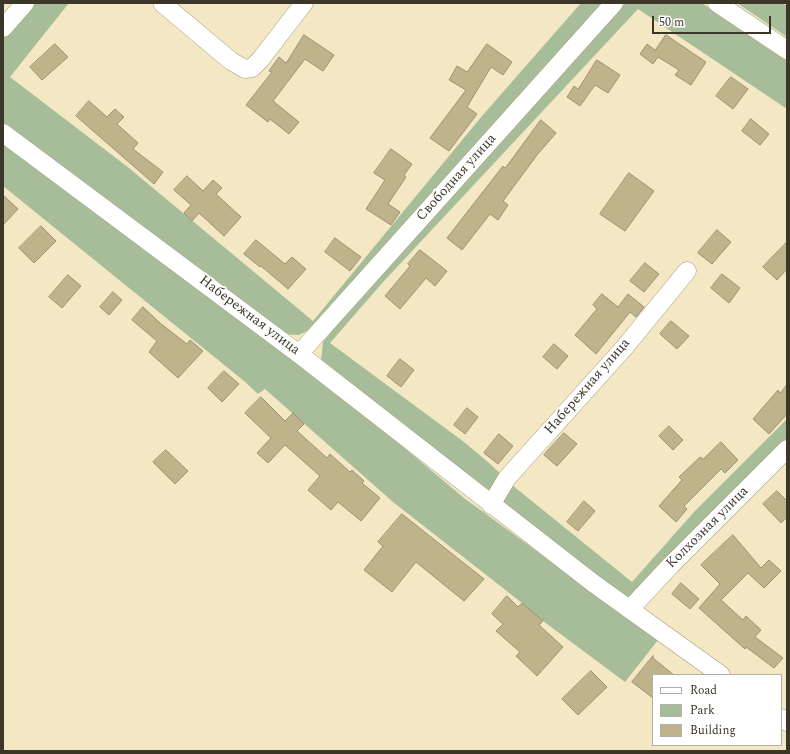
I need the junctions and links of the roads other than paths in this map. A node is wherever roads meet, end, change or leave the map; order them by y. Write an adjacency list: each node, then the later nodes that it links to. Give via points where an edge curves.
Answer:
1 (25, 3): 6 (street)
2 (162, 3): 3 (street, via 231,61 245,69 252,68 260,60)
3 (304, 3)
4 (614, 3): 10 (street, Свободная улица)
5 (717, 3): 7 (street)
6 (3, 28)
7 (787, 50)
8 (3, 133): 10 (street, Набережная улица)
9 (687, 271): 12 (street, Набережная улица, via 624,348 508,478)
10 (300, 354): 12 (street, Набережная улица)
11 (787, 449): 13 (street, Колхозная улица)
12 (491, 505): 13 (street, Набережная улица)
13 (630, 609): 14 (street, Набережная улица)
14 (720, 674)

